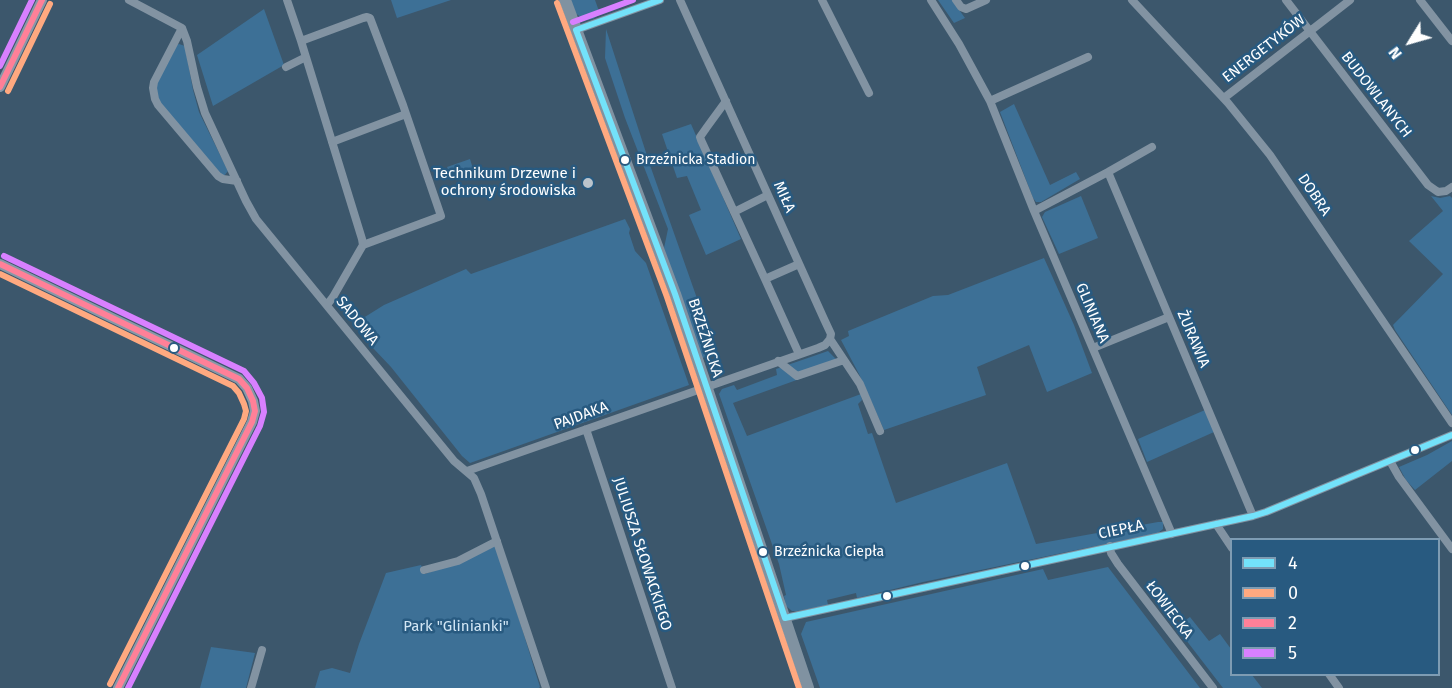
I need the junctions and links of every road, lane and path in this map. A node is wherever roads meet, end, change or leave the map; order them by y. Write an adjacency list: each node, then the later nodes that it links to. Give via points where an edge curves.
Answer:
1 (42, 0): 25 (street)
2 (129, 0): 16 (street)
3 (287, 0): 20 (street)
4 (565, 0): 17 (main road, BRZEŹNICKA)
5 (660, 0): 17 (street)
6 (680, 0): 28 (street, MIŁA)
7 (822, 0): 26 (street)
8 (931, 0): 29 (street, GLINIANA)
9 (956, 0): 10 (street, via 966,9)
10 (986, 0)
11 (1132, 0): 27 (street, DOBRA)
12 (1286, 0): 18 (street, BUDOWLANYCH)
13 (1350, 0): 18 (street, ENERGETYKÓW)
14 (1420, 0): 19 (street)
15 (1452, 24): 19 (street)
16 (182, 28): 34 (street, SADOWA, via 205,113); 34 (street, via 154,82 155,99 218,176)
17 (576, 30): 50 (main road, BRZEŹNICKA, via 653,233)
18 (1310, 31): 27 (street, ENERGETYKÓW); 35 (street, BUDOWLANYCH, via 1428,185 1438,192)
19 (1444, 31): 21 (street)
20 (302, 41): 22 (street); 30 (street, via 370,18)
21 (1452, 41)
22 (306, 57): 24 (street); 31 (street)
23 (1088, 57): 29 (street)
24 (286, 67)
25 (0, 87)
26 (869, 93)
27 (1224, 98): 51 (street, DOBRA, via 1289,181)
28 (726, 101): 36 (street, MIŁA); 38 (street, via 700,137)
29 (990, 101): 37 (street, GLINIANA)
30 (406, 114): 31 (street); 39 (street, via 441,216)
31 (332, 142): 39 (street)
32 (1152, 147): 33 (street)
33 (1108, 172): 37 (street); 44 (street, ŻURAWIA)
34 (237, 181): 43 (street, SADOWA, via 256,219)
35 (1452, 187)
36 (768, 195): 38 (street); 41 (street, MIŁA)
37 (1034, 211): 46 (street, GLINIANA)
38 (734, 212): 42 (street)
39 (363, 245): 43 (street)
40 (0, 264): 68 (street, via 239,380 254,404 248,429)
41 (799, 264): 42 (street); 45 (street, MIŁA)
42 (765, 279): 47 (street)
43 (327, 305): 56 (street, SADOWA, via 459,467)
44 (1169, 317): 46 (street); 57 (street, ŻURAWIA)
45 (830, 339): 47 (street, via 825,345); 48 (street, MIŁA)
46 (1093, 348): 59 (street, GLINIANA)
47 (799, 354): 49 (street)
48 (844, 360): 49 (street, via 797,376); 53 (street, MIŁA, via 860,384)
49 (778, 361): 50 (street)
50 (705, 386): 52 (street, PAJDAKA); 65 (main road, BRZEŹNICKA)
51 (1452, 423)
52 (586, 429): 56 (street, PAJDAKA); 71 (street, JULIUSZA SŁOWACKIEGO)
53 (880, 431)
54 (1452, 435): 55 (street, CIEPŁA)
55 (1390, 461): 57 (street, CIEPŁA); 63 (street)
56 (467, 471): 60 (street, SADOWA, via 481,494)
57 (1253, 516): 58 (street, CIEPŁA)
58 (1216, 524): 59 (street, CIEPŁA); 61 (street)
59 (1172, 534): 62 (street, CIEPŁA)
60 (497, 541): 64 (street, via 458,561); 70 (street, SADOWA)
61 (1230, 545)
62 (1110, 546): 65 (street, CIEPŁA); 73 (street, ŁOWIECKA, via 1118,564)
63 (1452, 549)
64 (424, 570)
65 (784, 618): 72 (main road, BRZEŹNICKA)
66 (262, 650): 69 (street)
67 (1330, 676): 74 (street)
68 (118, 688)
69 (251, 688)
70 (546, 688)
71 (672, 688)
72 (808, 688)
73 (1213, 688)
74 (1339, 688)

